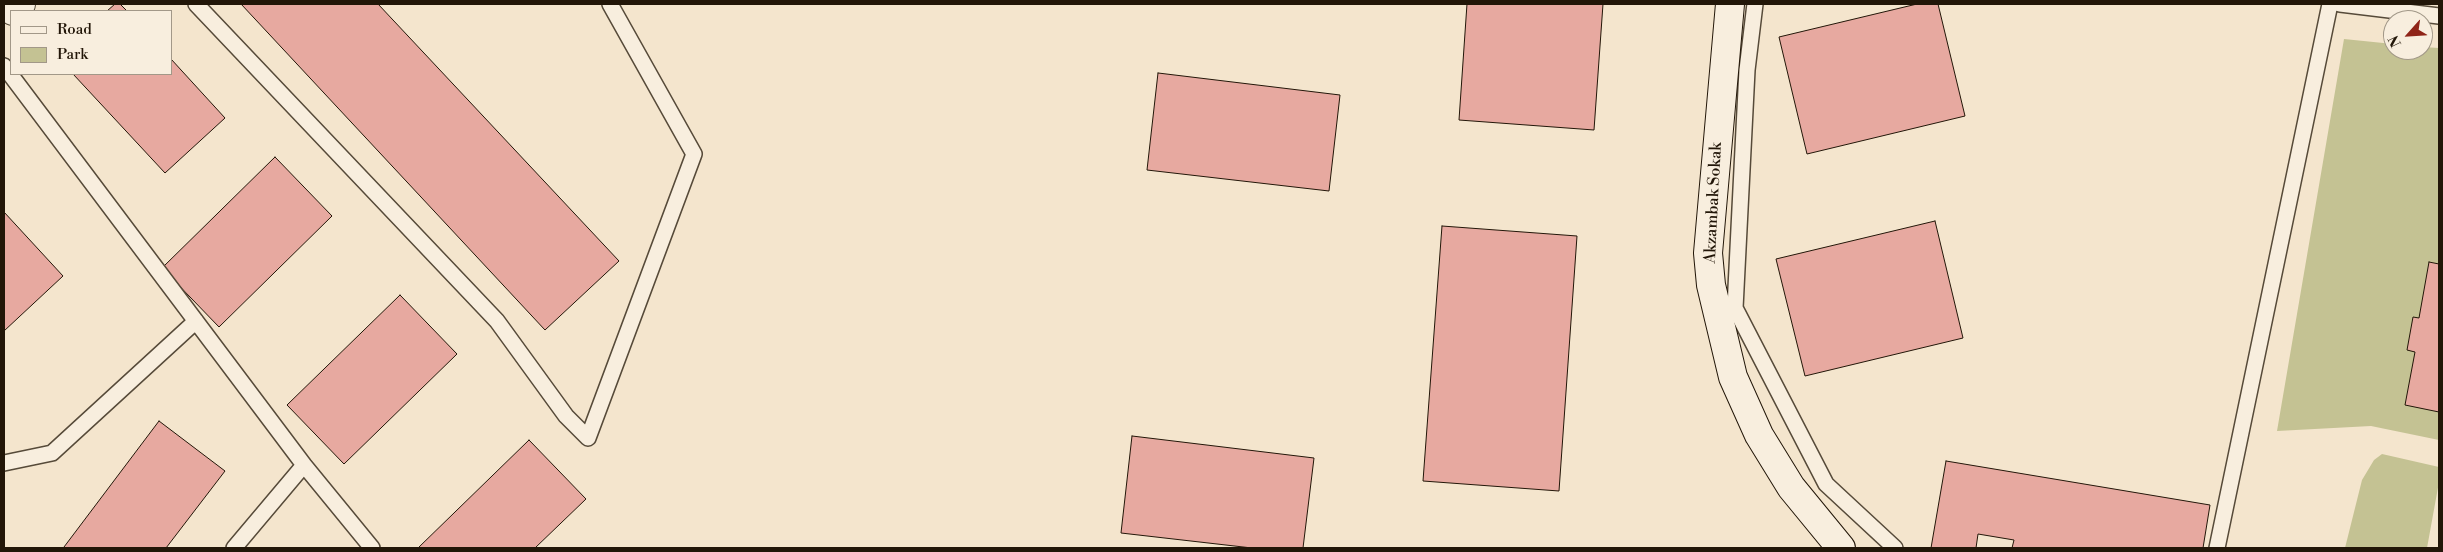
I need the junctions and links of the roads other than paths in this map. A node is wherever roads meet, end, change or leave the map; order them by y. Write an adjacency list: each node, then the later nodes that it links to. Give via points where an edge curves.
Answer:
1 (196, 4): 2 (lane, via 497,321 566,416 588,438 694,154)
2 (610, 4)
3 (1730, 4): 14 (street, Akzambak Sokak, via 1708,253 1713,293 1733,377 1759,435 1791,487)
4 (1755, 4): 15 (lane, via 1747,70 1736,308 1826,484)
5 (2330, 4): 16 (lane)
6 (2340, 4): 7 (lane)
7 (2439, 16)
8 (11, 75): 9 (lane)
9 (196, 321): 10 (lane, via 52,453); 11 (lane)
10 (4, 463)
11 (304, 464): 12 (lane); 13 (lane)
12 (234, 548)
13 (372, 548)
14 (1841, 548)
15 (1895, 548)
16 (2217, 548)

